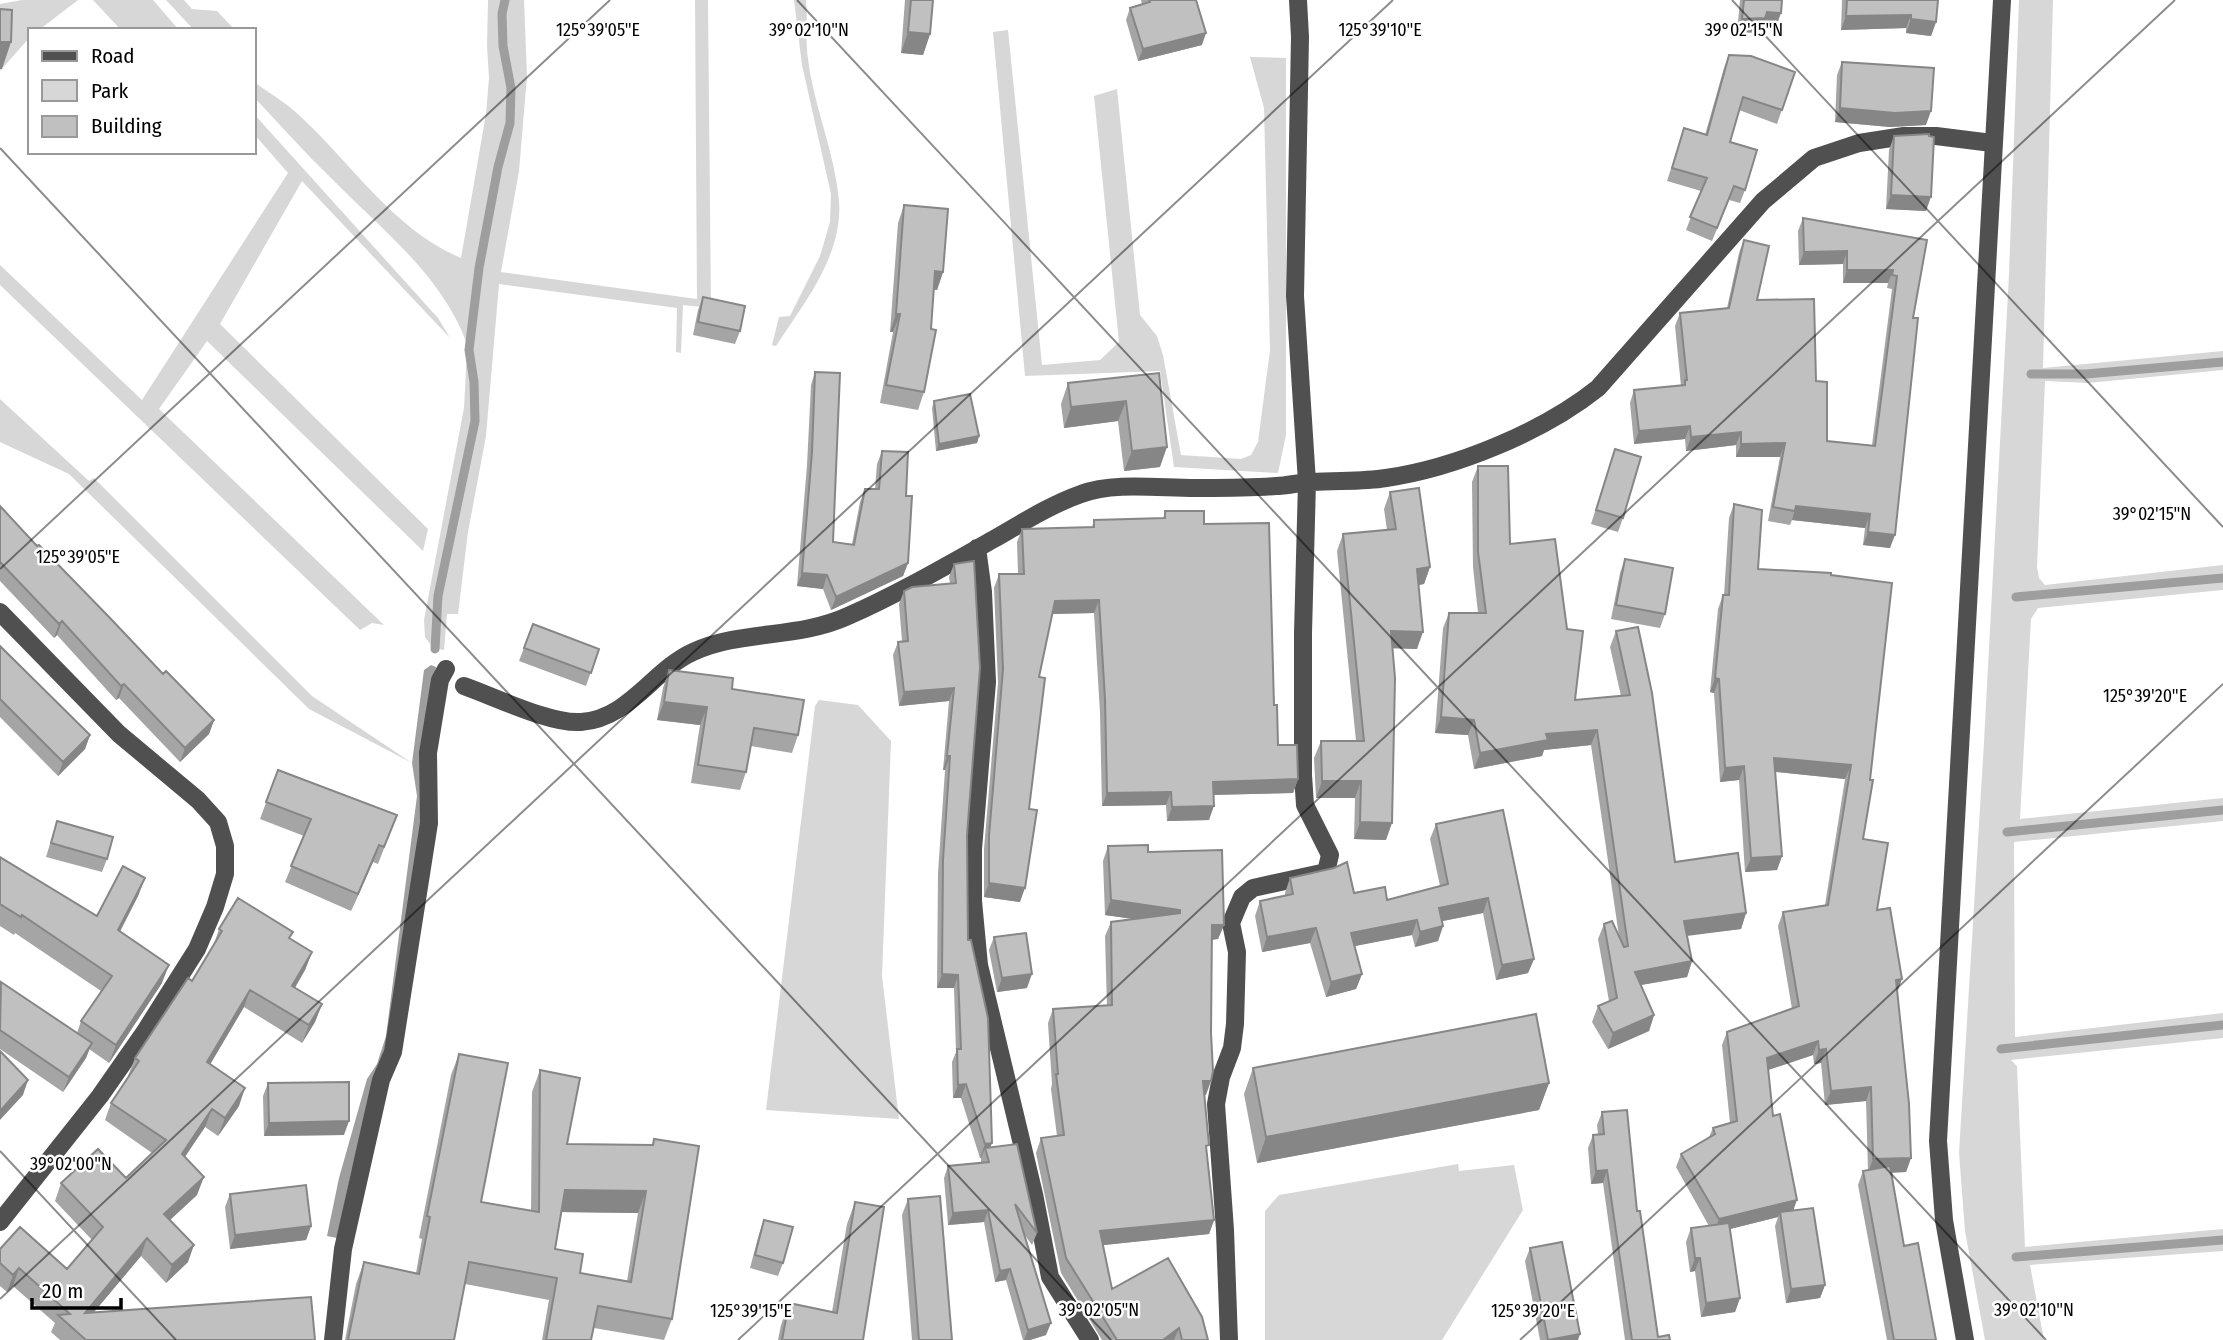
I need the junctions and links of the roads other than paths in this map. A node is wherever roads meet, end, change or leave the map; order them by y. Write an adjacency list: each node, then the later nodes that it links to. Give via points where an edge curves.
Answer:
1 (1298, 0): 4 (street, via 1295,296)
2 (2002, 0): 3 (street)
3 (1993, 143): 4 (street, via 1904,136 1859,143 1814,158 1763,201 1616,370 1567,412 1438,467 1384,478); 13 (street, via 1938,1141 1944,1220)
4 (1307, 482): 5 (street, via 1106,487 1053,506); 12 (street, via 1303,775 1305,805 1330,855 1326,872 1253,888 1242,897 1231,923 1237,952 1235,1024 1216,1104)
5 (977, 548): 8 (street, via 915,583 816,628 715,643 694,652 676,661 633,700 582,722 558,720); 11 (street, via 986,682 973,849 979,965 1050,1277)
6 (0, 612): 9 (street, via 119,734 198,800 218,822 225,846 225,874 197,949 100,1096)
7 (446, 669): 10 (street, via 440,680 428,753 429,823 400,1015 343,1249)
8 (464, 686)
9 (0, 1222)
10 (333, 1340)
11 (1090, 1340)
12 (1229, 1340)
13 (1965, 1340)

